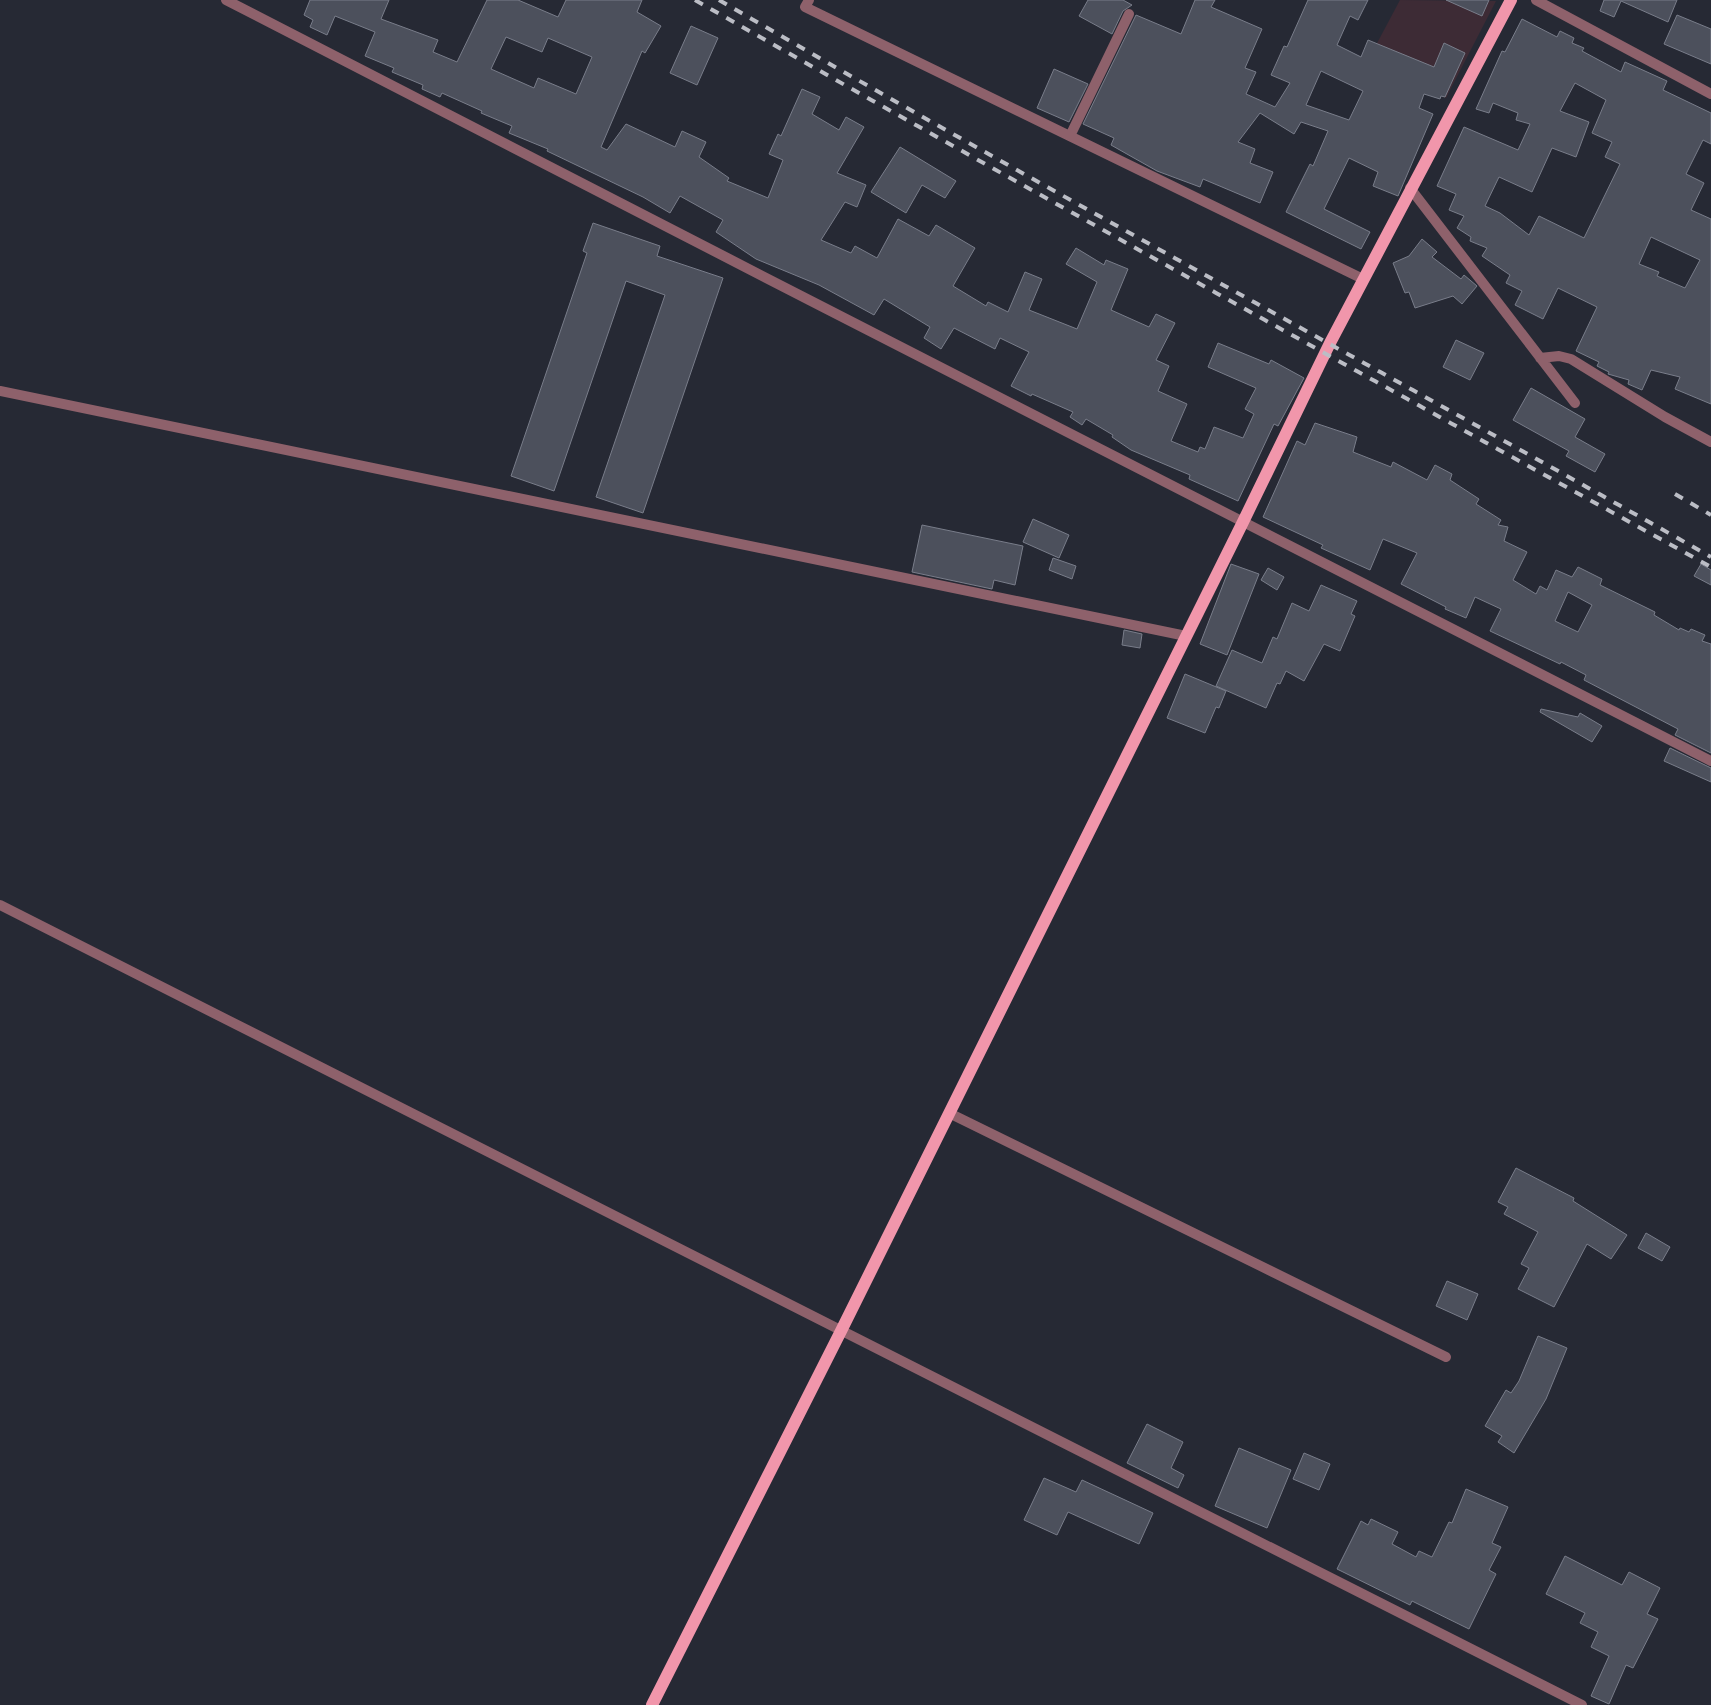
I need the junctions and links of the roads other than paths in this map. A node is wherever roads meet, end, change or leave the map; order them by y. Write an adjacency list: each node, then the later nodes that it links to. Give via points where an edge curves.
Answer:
1 (226, 0): 14 (street)
2 (809, 0): 7 (street, via 805,7)
3 (1511, 0): 8 (main road)
4 (1536, 0): 6 (street)
5 (1129, 14): 7 (street)
6 (1711, 94)
7 (1070, 136): 9 (street)
8 (1410, 188): 9 (main road); 10 (street)
9 (1364, 279): 14 (main road)
10 (1540, 358): 12 (street); 13 (street, via 1559,356 1571,359)
11 (0, 391): 15 (street)
12 (1575, 403)
13 (1711, 442)
14 (1242, 524): 15 (main road); 16 (street)
15 (1186, 636): 18 (main road)
16 (1711, 761)
17 (0, 905): 19 (street)
18 (950, 1113): 19 (main road); 20 (street)
19 (841, 1331): 21 (main road); 22 (street)
20 (1446, 1357)
21 (652, 1705)
22 (1582, 1705)

